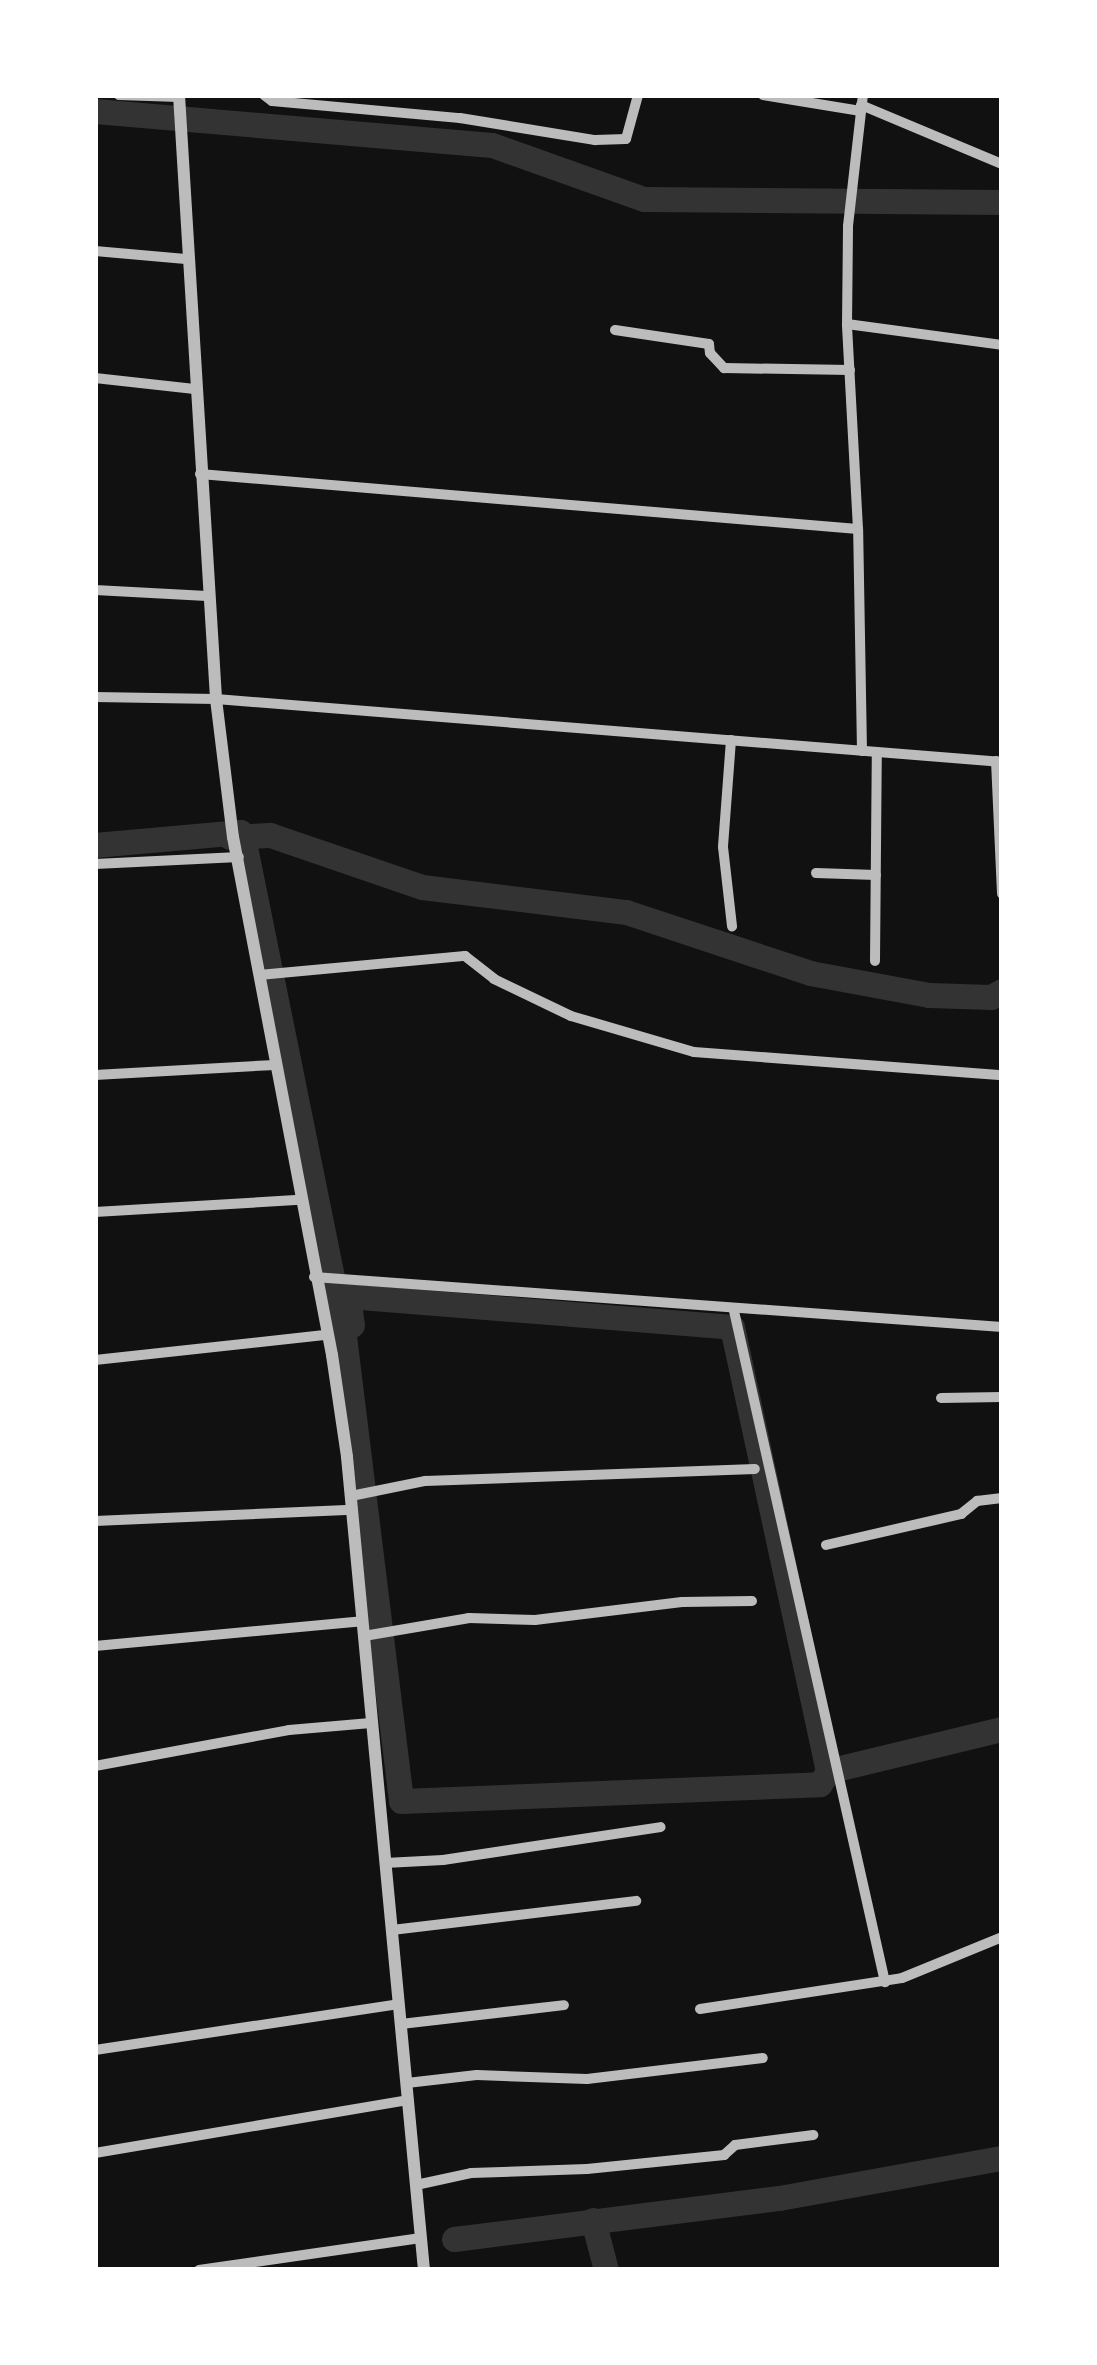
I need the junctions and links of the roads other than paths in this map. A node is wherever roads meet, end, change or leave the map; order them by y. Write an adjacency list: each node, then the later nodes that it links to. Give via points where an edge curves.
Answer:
1 (119, 95): 5 (street)
2 (264, 95): 3 (street, via 610,140 626,139)
3 (638, 95)
4 (763, 95): 6 (street)
5 (179, 98): 9 (street)
6 (861, 104): 7 (street); 10 (street, via 848,226)
7 (1002, 164)
8 (95, 251): 9 (street)
9 (186, 259): 15 (street)
10 (847, 324): 12 (street); 13 (street)
11 (615, 330): 13 (street, via 709,344 724,368)
12 (1002, 345)
13 (850, 370): 17 (street)
14 (95, 378): 15 (street)
15 (194, 389): 16 (street)
16 (200, 474): 17 (street); 19 (street)
17 (858, 529): 23 (street)
18 (95, 590): 19 (street)
19 (207, 596): 21 (street)
20 (95, 697): 21 (street)
21 (216, 700): 22 (street); 26 (street)
22 (731, 740): 23 (street); 31 (street, via 723,847)
23 (862, 750): 24 (street)
24 (877, 752): 25 (street); 29 (street)
25 (999, 762): 30 (street)
26 (237, 848): 27 (street); 33 (street)
27 (95, 864)
28 (816, 872): 29 (street)
29 (876, 875): 32 (street)
30 (1002, 894)
31 (732, 926)
32 (875, 961)
33 (259, 975): 34 (street); 36 (street, via 465,956 494,979 571,1016 694,1052)
34 (276, 1065): 35 (street); 37 (street)
35 (95, 1075)
36 (1002, 1075)
37 (300, 1200): 38 (street); 39 (street)
38 (95, 1212)
39 (314, 1277): 40 (street); 42 (street)
40 (734, 1311): 41 (street); 62 (street)
41 (1002, 1328)
42 (328, 1336): 43 (street); 48 (street)
43 (95, 1360)
44 (1002, 1397): 45 (street)
45 (941, 1398)
46 (755, 1470): 48 (street, via 425,1482)
47 (1002, 1498): 50 (street)
48 (351, 1503): 49 (street); 52 (street)
49 (95, 1521)
50 (826, 1545)
51 (752, 1601): 53 (street, via 682,1602 535,1620 470,1618)
52 (362, 1621): 53 (street); 54 (street)
53 (364, 1636): 55 (street)
54 (95, 1646)
55 (371, 1723): 56 (street, via 289,1730); 58 (street)
56 (95, 1766)
57 (661, 1828): 58 (street)
58 (385, 1864): 60 (street)
59 (636, 1901): 60 (street)
60 (392, 1930): 63 (street)
61 (1002, 1937): 62 (street)
62 (885, 1982): 65 (street)
63 (399, 2004): 66 (street); 67 (street)
64 (564, 2005): 66 (street)
65 (700, 2009)
66 (401, 2024): 69 (street)
67 (95, 2050)
68 (763, 2058): 69 (street, via 587,2079 477,2075)
69 (406, 2083): 70 (street)
70 (408, 2100): 72 (street); 73 (street)
71 (813, 2135): 73 (street, via 735,2145 724,2154 587,2170 471,2173)
72 (95, 2154)
73 (416, 2185): 74 (street)
74 (422, 2238): 75 (street); 76 (street)
75 (200, 2270)
76 (424, 2270)

